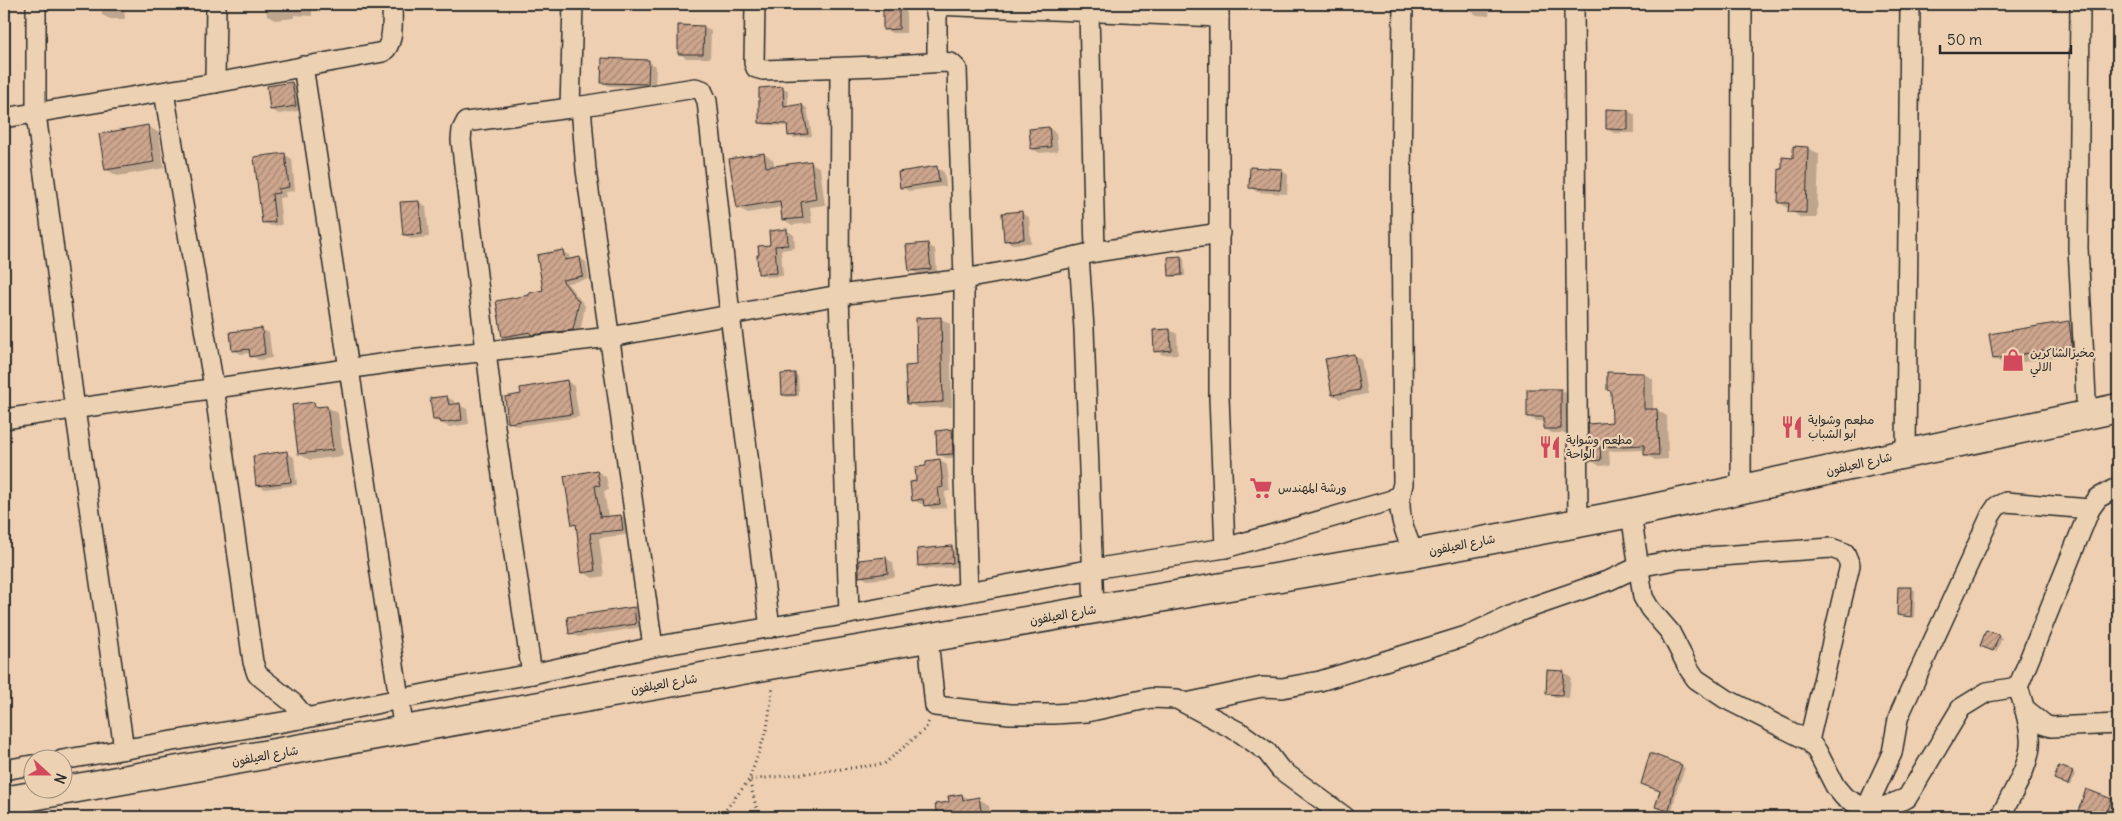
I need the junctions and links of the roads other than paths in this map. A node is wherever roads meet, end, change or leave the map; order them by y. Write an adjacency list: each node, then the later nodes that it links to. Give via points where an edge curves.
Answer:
1 (36, 4): 20 (street)
2 (216, 4): 17 (street)
3 (392, 4): 15 (street, via 390,41 383,52)
4 (573, 4): 19 (street)
5 (755, 4): 16 (street, via 756,68)
6 (934, 4): 12 (street); 14 (street)
7 (1403, 4): 38 (street, via 1403,484)
8 (1574, 4): 41 (street)
9 (1742, 4): 37 (street)
10 (1910, 4): 35 (street)
11 (2080, 4): 33 (street, via 2078,248)
12 (1099, 10): 13 (street); 23 (street)
13 (1219, 10): 22 (street)
14 (937, 62): 16 (street); 24 (street, via 951,63 957,69)
15 (303, 66): 17 (street); 29 (street)
16 (840, 68): 25 (street)
17 (215, 83): 18 (street)
18 (164, 92): 20 (street); 30 (street)
19 (575, 107): 26 (street, via 695,88 702,90 707,100); 27 (street); 28 (street, via 466,122 462,130)
20 (36, 114): 21 (street); 32 (street)
21 (4, 118)
22 (1220, 233): 23 (street); 42 (street, via 1219,397)
23 (1087, 254): 24 (street); 45 (street, via 1084,329)
24 (964, 279): 25 (street); 46 (street, via 964,479)
25 (839, 295): 26 (street); 48 (street)
26 (730, 315): 27 (street); 49 (street)
27 (610, 337): 28 (street); 51 (street)
28 (487, 351): 29 (street); 52 (street, via 496,435)
29 (348, 368): 30 (street); 54 (street)
30 (214, 387): 32 (street); 57 (street, via 253,662 257,674 287,697)
31 (2118, 408): 33 (highway, شارع العيلفون)
32 (75, 409): 34 (street); 61 (street)
33 (2087, 416): 35 (highway, شارع العيلفون)
34 (4, 419)
35 (1906, 453): 37 (highway, شارع العيلفون)
36 (2118, 487): 39 (street, via 2098,498)
37 (1741, 490): 40 (highway, شارع العيلفون)
38 (1400, 494): 42 (street, via 1392,500); 43 (street, via 1401,523)
39 (2090, 509): 53 (street); 67 (street, via 2006,502 1996,506 1901,711 1892,753)
40 (1631, 513): 41 (highway, شارع العيلفون); 44 (street)
41 (1578, 524): 43 (highway, شارع العيلفون)
42 (1225, 548): 45 (street)
43 (1414, 554): 47 (highway, شارع العيلفون)
44 (1638, 567): 55 (street, via 1524,610 1466,636 1320,681 1282,688 1262,686); 60 (street, via 1643,597 1670,632 1696,679 1726,699); 60 (street, via 1680,559 1817,547 1844,553 1850,565 1848,580)
45 (1093, 569): 46 (street); 47 (street)
46 (968, 591): 48 (street)
47 (1094, 610): 50 (highway, شارع العيلفون)
48 (849, 614): 49 (street)
49 (770, 628): 51 (street)
50 (928, 639): 55 (street, via 935,706 1010,714 1054,714 1087,712 1151,698); 59 (highway, شارع العيلفون)
51 (653, 647): 52 (street)
52 (532, 674): 54 (street)
53 (2018, 687): 56 (street); 65 (street, via 1987,692 1961,708)
54 (400, 699): 57 (street); 59 (street)
55 (1186, 702): 69 (street, via 1261,747 1280,769)
56 (2024, 708): 58 (street, via 2051,727); 68 (street, via 2030,739)
57 (306, 718): 61 (street)
58 (2118, 724)
59 (404, 731): 66 (highway, شارع العيلفون)
60 (1808, 740): 67 (street, via 1844,797)
61 (124, 749): 62 (street)
62 (72, 758)
63 (22, 767): 64 (street)
64 (4, 770)
65 (1907, 798): 67 (street, via 1878,810); 70 (street)
66 (4, 802)
67 (1866, 809)
68 (2008, 813)
69 (1345, 817)
70 (1895, 817)

